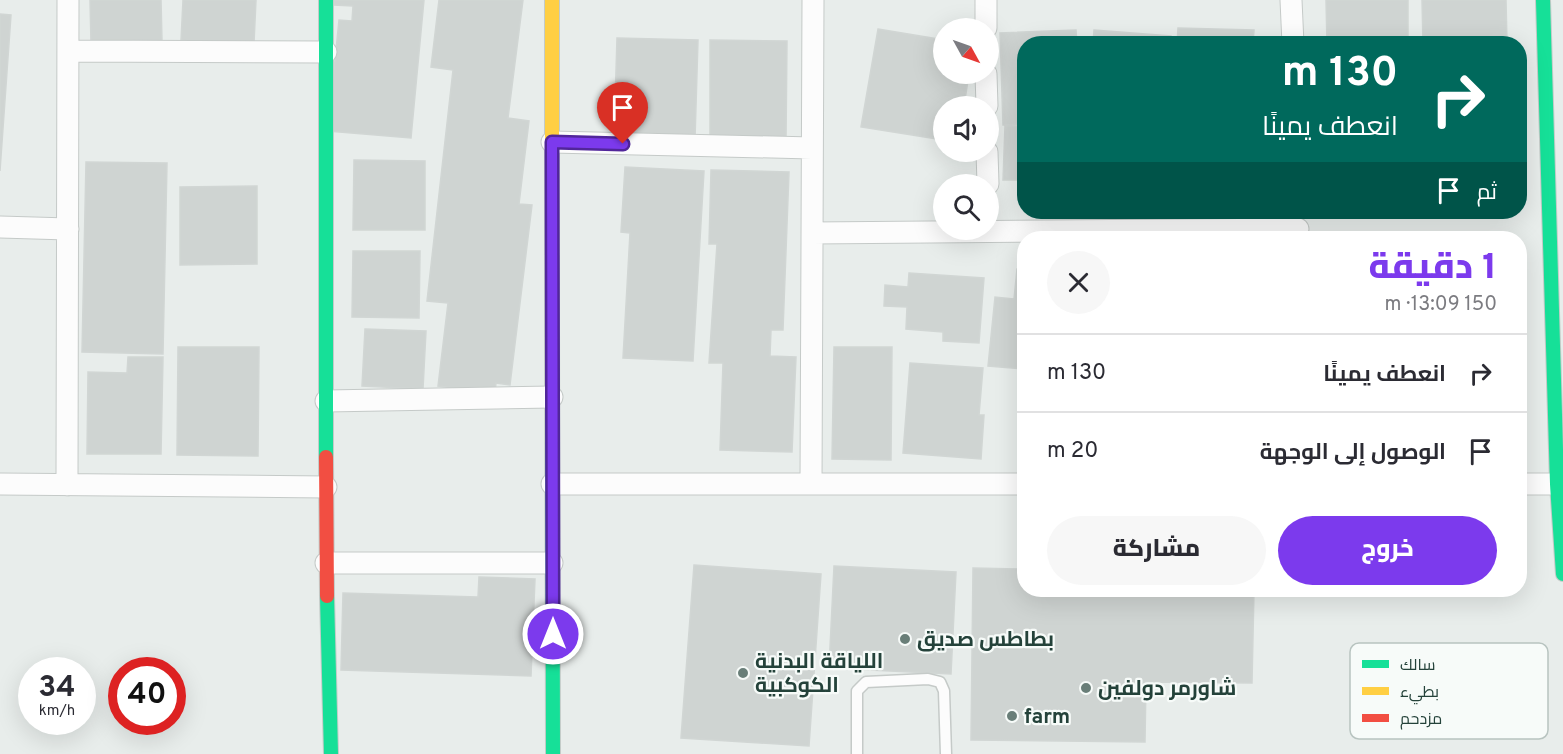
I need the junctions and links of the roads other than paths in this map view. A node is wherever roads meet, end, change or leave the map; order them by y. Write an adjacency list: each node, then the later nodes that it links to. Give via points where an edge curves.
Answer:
1 (68, 0): 10 (street)
2 (326, 0): 11 (street)
3 (552, 0): 12 (street)
4 (813, 0): 13 (street)
5 (986, 0): 8 (street)
6 (1291, 0): 9 (street)
7 (1543, 0): 27 (street)
8 (986, 18)
9 (1293, 36)
10 (68, 51): 11 (street); 16 (street)
11 (326, 52): 21 (street)
12 (552, 142): 13 (street); 20 (street)
13 (812, 148): 19 (street)
14 (1298, 226): 17 (street)
15 (0, 227): 16 (street)
16 (68, 229): 28 (street)
17 (999, 231)
18 (933, 232): 19 (street)
19 (812, 233): 24 (street)
20 (552, 397): 21 (street); 23 (street)
21 (326, 401): 29 (street)
22 (0, 484): 28 (street)
23 (552, 484): 24 (street); 31 (street)
24 (811, 484): 25 (street)
25 (1017, 484)
26 (1527, 484): 27 (street)
27 (1557, 484): 32 (street)
28 (67, 485): 29 (street)
29 (327, 487): 30 (street)
30 (326, 563): 31 (street); 33 (street)
31 (552, 563): 34 (street)
32 (1563, 574)
33 (331, 754)
34 (553, 754)
35 (857, 754): 36 (lane, via 857,691 866,682 927,679 940,682 944,691)
36 (946, 754)

